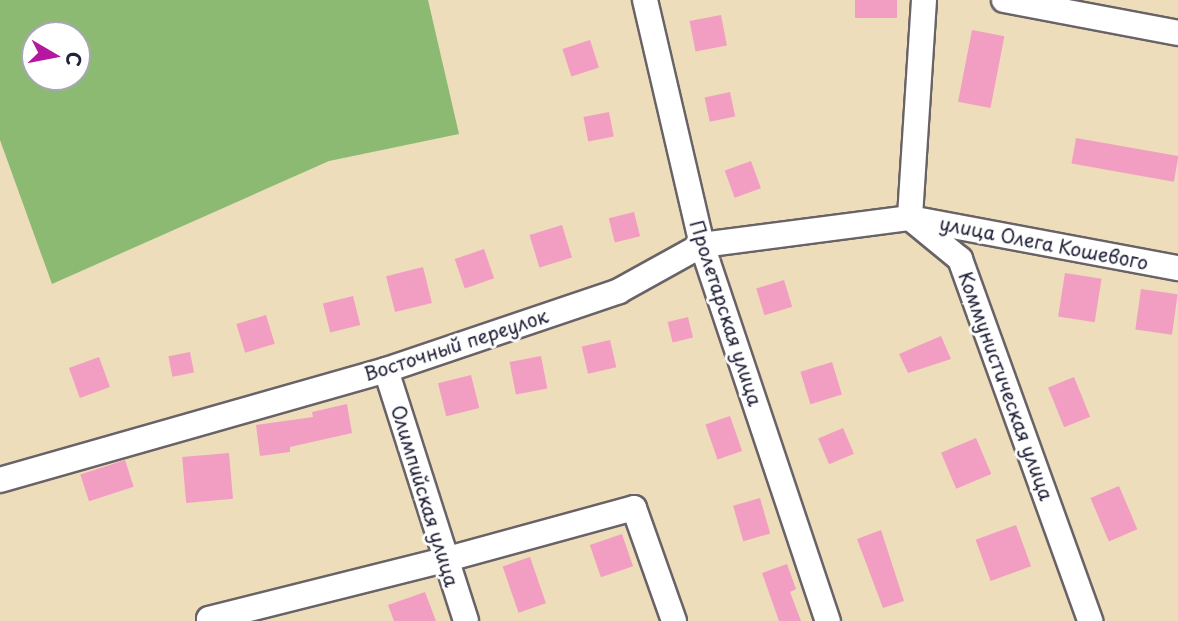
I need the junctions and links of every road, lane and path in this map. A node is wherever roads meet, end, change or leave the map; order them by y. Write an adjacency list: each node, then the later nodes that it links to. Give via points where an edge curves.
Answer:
1 (645, 0): 6 (street, Пролетарская улица)
2 (924, 0): 5 (street)
3 (1004, 0): 4 (street)
4 (1178, 33)
5 (910, 218): 6 (street, Восточный переулок); 7 (street, улица Олега Кошевого); 15 (street, Коммунистическая улица, via 960,259)
6 (702, 245): 8 (street, Восточный переулок, via 619,291); 14 (street, Пролетарская улица)
7 (1178, 268)
8 (386, 370): 9 (street, Восточный переулок); 10 (street, Олимпийская улица)
9 (0, 480)
10 (444, 560): 11 (street); 12 (street, Олимпийская улица); 13 (street, via 634,508)
11 (210, 620)
12 (466, 621)
13 (674, 621)
14 (828, 621)
15 (1090, 621)

